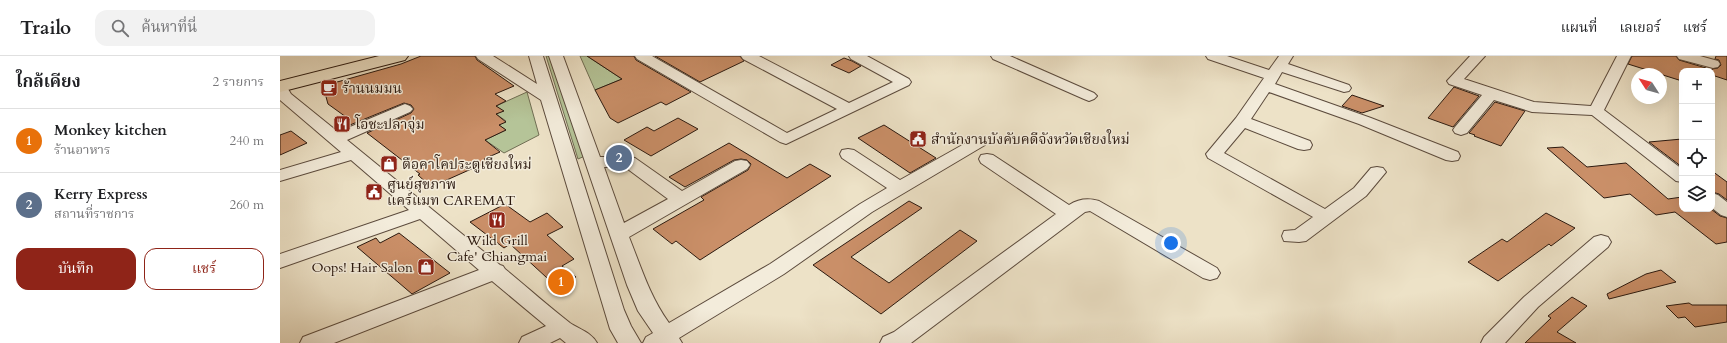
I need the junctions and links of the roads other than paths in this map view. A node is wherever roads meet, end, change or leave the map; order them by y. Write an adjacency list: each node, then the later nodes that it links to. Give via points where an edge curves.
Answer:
1 (364, 56): 16 (main road)
2 (399, 56): 19 (main road)
3 (483, 56): 21 (street)
4 (536, 56): 21 (street)
5 (556, 56): 32 (street)
6 (642, 56): 23 (street, via 786,140)
7 (748, 56): 23 (street)
8 (856, 56): 23 (street, via 904,82)
9 (998, 56): 20 (street)
10 (1213, 56): 15 (street)
11 (1478, 56): 18 (street, via 1454,82)
12 (1624, 56): 24 (street)
13 (1684, 56): 14 (street)
14 (1713, 64)
15 (1276, 71): 17 (street); 25 (street); 31 (street, via 1365,121)
16 (280, 77)
17 (1344, 88)
18 (1491, 94): 24 (street, via 1532,107); 26 (street)
19 (284, 96): 27 (street)
20 (1089, 96)
21 (548, 98): 55 (street, via 614,310)
22 (405, 109): 27 (street)
23 (849, 109)
24 (1596, 111): 35 (street)
25 (1242, 121): 28 (street); 43 (street, via 1214,154)
26 (1462, 130)
27 (336, 139): 29 (street)
28 (1304, 145)
29 (354, 154): 36 (street); 40 (street)
30 (848, 154): 37 (street)
31 (1452, 156)
32 (594, 162): 38 (street, via 629,162); 44 (street)
33 (741, 165): 38 (street)
34 (1378, 172): 43 (street, via 1360,192)
35 (1679, 174)
36 (280, 176)
37 (900, 188): 42 (street, via 983,151); 51 (street)
38 (681, 199): 44 (street)
39 (1715, 201): 41 (street)
40 (424, 211): 47 (street); 48 (street)
41 (1727, 211)
42 (1069, 214): 49 (street, via 1080,206 1094,205); 56 (street, via 902,338)
43 (1326, 217): 45 (street, via 1299,236)
44 (620, 234): 51 (street, via 637,285)
45 (1291, 236)
46 (1601, 242): 57 (street, via 1531,302)
47 (280, 261)
48 (496, 271): 50 (street); 52 (street)
49 (1210, 273)
50 (562, 328): 53 (street); 54 (street)
51 (664, 341)
52 (311, 343)
53 (530, 343)
54 (586, 343)
55 (630, 343)
56 (891, 343)
57 (1492, 343)

